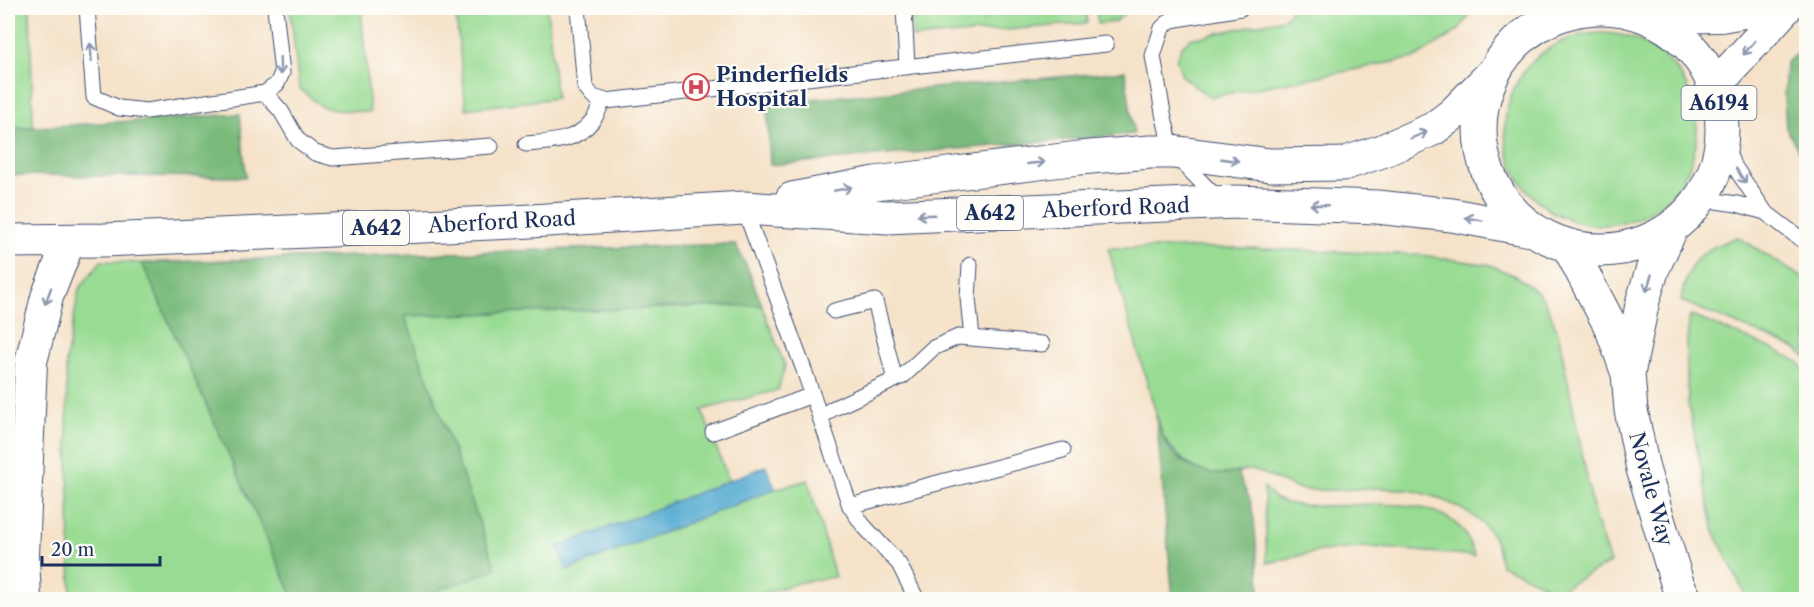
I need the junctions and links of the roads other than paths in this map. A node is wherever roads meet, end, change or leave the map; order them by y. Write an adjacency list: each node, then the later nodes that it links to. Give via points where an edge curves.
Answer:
1 (87, 8): 14 (lane, one-way to 1, via 147,111 105,103 94,97)
2 (275, 8): 14 (lane, one-way to 14, via 282,73 277,84)
3 (578, 8): 15 (lane, via 585,87 593,98)
4 (904, 8): 11 (lane)
5 (1241, 8): 19 (lane, via 1171,20 1162,28 1153,56 1163,113)
6 (1767, 8): 8 (street, via 1721,16)
7 (1786, 8): 13 (street, one-way to 13)
8 (1631, 11): 9 (main road, A6194, via 1587,8); 13 (main road, A6194, via 1672,30 1691,47)
9 (1524, 21): 12 (main road, A6194)
10 (1106, 44): 11 (lane)
11 (907, 67): 15 (lane)
12 (1492, 74): 19 (main road, Aberford Road / A642, one-way to 12, via 1270,165 1343,164 1433,129); 25 (main road, A6194, via 1481,107 1479,142 1488,176 1506,206)
13 (1716, 91): 16 (main road, A6194)
14 (265, 93): 18 (lane, via 298,140 315,153 333,158)
15 (603, 100): 17 (lane, via 593,121 576,135)
16 (1723, 137): 20 (main road, A6194, via 1712,180); 23 (lane, one-way to 23, via 1732,163)
17 (526, 144)
18 (491, 146)
19 (1161, 152): 21 (lane, Aberford Road / A642, via 1211,192); 22 (main road, Aberford Road / A642, one-way to 19, via 875,183)
20 (1701, 199): 23 (lane); 24 (main road, A6194)
21 (1236, 202): 22 (main road, Aberford Road / A642, one-way to 22, via 887,217); 25 (main road, Aberford Road / A642, one-way to 21, via 1452,215 1377,207)
22 (744, 208): 26 (main road, Aberford Road / A642); 36 (lane)
23 (1766, 212): 28 (lane)
24 (1671, 229): 29 (main road, A6194, via 1639,245 1604,251); 34 (main road, Novale Way / A6194, one-way to 34, via 1650,278)
25 (1531, 230): 29 (main road, A6194)
26 (69, 241): 27 (main road, Aberford Road / A642); 41 (street, one-way to 41, via 47,297 31,362 23,555)
27 (8, 242)
28 (1806, 243)
29 (1569, 247): 34 (main road, Novale Way / A6194, via 1611,329)
30 (969, 265): 32 (lane)
31 (834, 311): 35 (lane, via 875,301)
32 (972, 338): 33 (lane); 35 (lane, via 958,337 933,348)
33 (1042, 344)
34 (1628, 374): 43 (main road, Novale Way / A6194, via 1630,411 1642,469 1678,586)
35 (895, 380): 37 (lane)
36 (812, 395): 37 (lane); 38 (lane)
37 (820, 418): 40 (lane)
38 (713, 432)
39 (1063, 450): 40 (lane)
40 (850, 506): 42 (lane, via 899,564)
41 (25, 600)
42 (917, 600)
43 (1686, 600)

